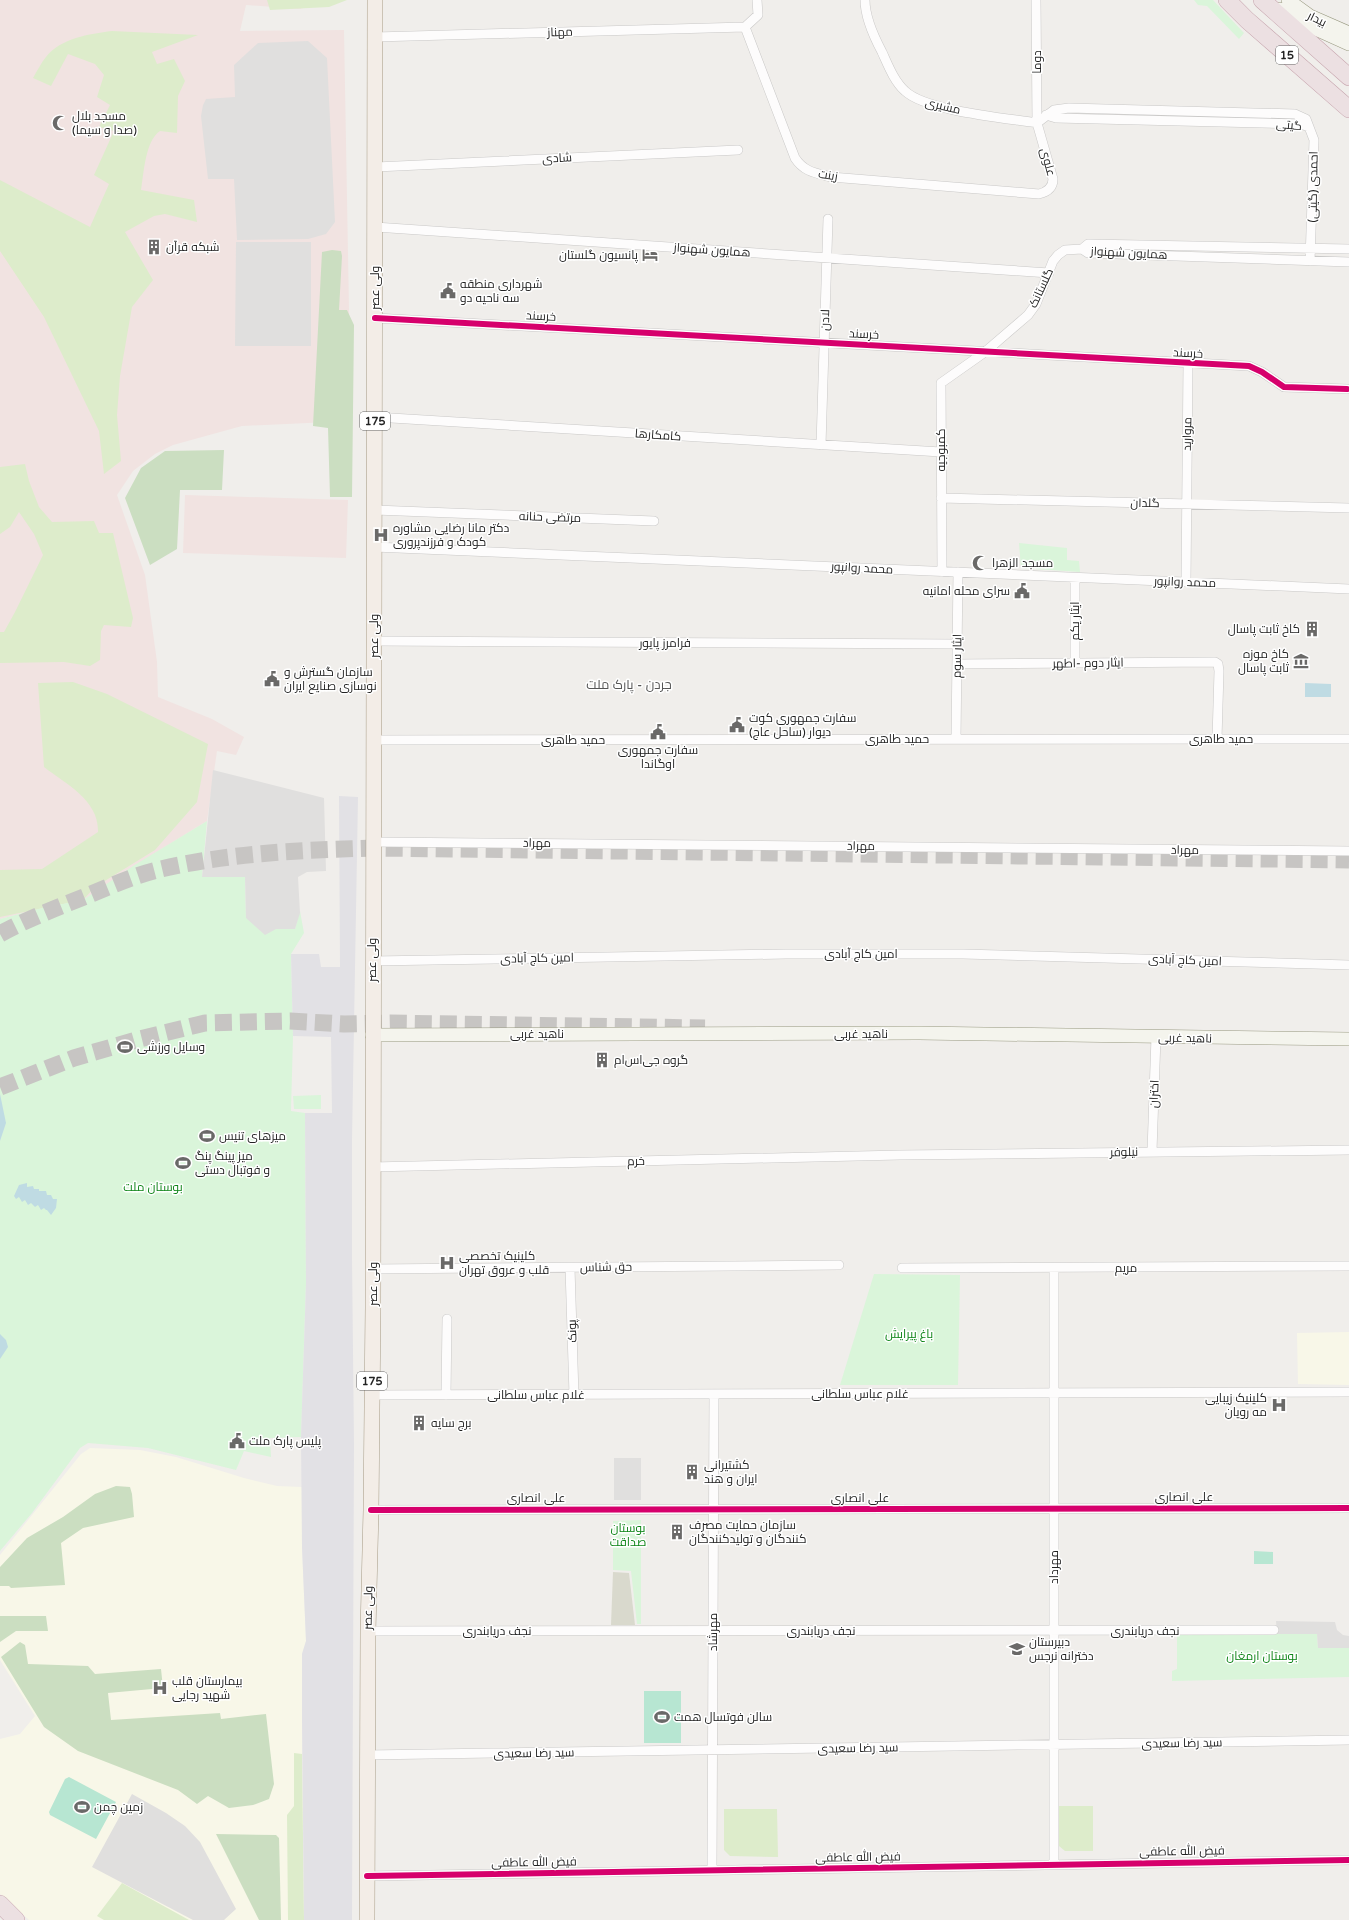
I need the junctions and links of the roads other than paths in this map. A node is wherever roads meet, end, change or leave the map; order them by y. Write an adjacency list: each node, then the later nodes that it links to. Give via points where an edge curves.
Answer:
1 (375, 0): 11 (main road, ولی عصر / 175)
2 (757, 0): 9 (street, via 758,15)
3 (865, 0): 17 (street, مشیری, via 865,8 877,42 898,84 906,92 930,105)
4 (1036, 0): 17 (street, دوما)
5 (1227, 0): 14 (highway, 15)
6 (1262, 0): 13 (highway, 15)
7 (1267, 0): 12 (main road, via 1307,24)
8 (1288, 0): 10 (main road, بیدار, via 1310,16)
9 (745, 27): 11 (street, مهناز); 21 (street, زینت, via 795,158 804,169 831,176)
10 (1349, 33)
11 (375, 37): 20 (main road, ولی عصر / 175)
12 (1349, 44)
13 (1349, 77)
14 (1332, 94): 15 (highway, 15); 16 (main road)
15 (1349, 109)
16 (1349, 117)
17 (1037, 123): 18 (street, گیتی, via 1058,109 1069,108 1295,114 1306,119); 21 (street, علوی, via 1053,179 1049,190)
18 (1309, 127): 25 (street, احمدی (گیتی), via 1314,140)
19 (738, 150): 20 (street, شادی)
20 (376, 167): 23 (main road, ولی عصر / 175)
21 (1039, 194)
22 (828, 218): 27 (street, لادن)
23 (375, 227): 27 (street, همایون شهنواز); 31 (main road, ولی عصر / 175)
24 (1086, 249): 25 (street, همایون شهنواز); 28 (street, همایون شهنواز); 30 (street, گلستانک, via 1065,250 1053,261)
25 (1312, 249): 26 (street, همایون شهنواز); 28 (street)
26 (1349, 250)
27 (827, 258): 30 (street, همایون شهنواز); 32 (street, لادن)
28 (1310, 261): 29 (street, همایون شهنواز)
29 (1349, 262)
30 (1049, 273): 33 (street, گلستانک, via 1036,304 1028,315)
31 (375, 318): 32 (street, خرسند); 36 (main road, ولی عصر / 175)
32 (824, 343): 33 (street, خرسند); 37 (street, لادن)
33 (985, 352): 34 (street, خرسند); 38 (street, کمبوجیه, via 941,383)
34 (1188, 364): 35 (street, خرسند, via 1256,368 1284,387); 40 (street, مروارید)
35 (1347, 389)
36 (375, 417): 37 (street, کامکارها); 42 (main road, ولی عصر / 175)
37 (821, 445): 38 (street, کامکارها)
38 (941, 452): 39 (street, کمبوجیه)
39 (941, 498): 40 (street, گلدان); 45 (street, کمبوجیه)
40 (1186, 504): 41 (street, گلدان); 48 (street, مروارید)
41 (1349, 508)
42 (375, 510): 43 (street, مرتضی حنانه); 44 (main road, ولی عصر / 175)
43 (654, 521)
44 (374, 547): 45 (street, محمد روانپور); 50 (main road, ولی عصر / 175)
45 (942, 572): 46 (street, محمد روانپور)
46 (958, 572): 47 (street, محمد روانپور); 51 (street, ایثار سوم)
47 (1075, 578): 48 (street, محمد روانپور); 52 (street, ایثار یکم)
48 (1186, 582): 49 (street, محمد روانپور)
49 (1349, 589)
50 (374, 641): 51 (street, فرامرز پایور); 57 (main road, ولی عصر / 175)
51 (958, 644): 53 (street, ایثار سوم)
52 (1075, 663): 53 (street, ایثار دوم -اطهر); 55 (street, ایثار دوم -اطهر, via 1218,664)
53 (957, 664): 54 (street, ایثار سوم)
54 (956, 739): 55 (street, حمید طاهری); 57 (street, حمید طاهری)
55 (1217, 739): 56 (street, حمید طاهری)
56 (1349, 739)
57 (373, 740): 58 (main road, ولی عصر / 175)
58 (373, 842): 59 (street, مهراد); 60 (main road, ولی عصر / 175)
59 (1349, 851)
60 (373, 961): 61 (street, امین کاج آبادی, via 786,954 963,954); 62 (main road, ولی عصر / 175)
61 (1349, 965)
62 (372, 1035): 63 (main road, ناهید غربی, via 919,1034); 68 (main road, ولی عصر / 175)
63 (1156, 1037): 64 (main road, ناهید غربی); 66 (street, اختران)
64 (1349, 1039)
65 (1349, 1150): 66 (street, نیلوفر)
66 (1152, 1151): 67 (street, نیلوفر)
67 (900, 1155): 68 (street, خرم)
68 (372, 1167): 73 (main road, ولی عصر / 175)
69 (839, 1265): 71 (street, حق شناس)
70 (1349, 1266): 74 (street, مریم)
71 (570, 1268): 73 (street, حق شناس); 81 (street, پونک)
72 (902, 1268): 74 (street, مریم)
73 (373, 1269): 79 (main road, ولی عصر / 175)
74 (1054, 1269): 77 (street, مهرداد)
75 (447, 1319): 80 (street)
76 (1349, 1392): 77 (street, غلام عباس سلطانی)
77 (1054, 1393): 78 (street, غلام عباس سلطانی); 82 (street, مهرداد)
78 (714, 1394): 81 (street, غلام عباس سلطانی); 84 (street, مهرشاد)
79 (372, 1395): 80 (street, غلام عباس سلطانی); 85 (main road, ولی عصر / 175)
80 (446, 1395): 81 (street, غلام عباس سلطانی)
81 (574, 1395)
82 (1054, 1508): 83 (street, علی انصاری); 84 (street, علی انصاری); 89 (street, مهرداد)
83 (1349, 1508)
84 (714, 1509): 85 (street, علی انصاری); 88 (street, مهرشاد)
85 (371, 1510): 87 (main road, ولی عصر / 175)
86 (1274, 1630): 89 (street, نجف دریابندری)
87 (368, 1631): 88 (street, نجف دریابندری); 93 (main road, ولی عصر / 175)
88 (713, 1631): 89 (street, نجف دریابندری); 92 (street, مهرشاد)
89 (1054, 1631): 91 (street, مهرداد)
90 (1349, 1740): 91 (street, سید رضا سعیدی)
91 (1054, 1745): 92 (street, سید رضا سعیدی); 95 (street, مهرداد)
92 (713, 1750): 93 (street, سید رضا سعیدی); 96 (street, مهرشاد)
93 (367, 1755): 97 (main road, ولی عصر / 175)
94 (1349, 1860): 95 (street, فیض الله عاطفی)
95 (1054, 1864): 96 (street, فیض الله عاطفی)
96 (712, 1870): 97 (street, فیض الله عاطفی)
97 (367, 1876): 100 (main road, ولی عصر / 175)
98 (0, 1904): 99 (highway)
99 (16, 1920)
100 (367, 1920)

